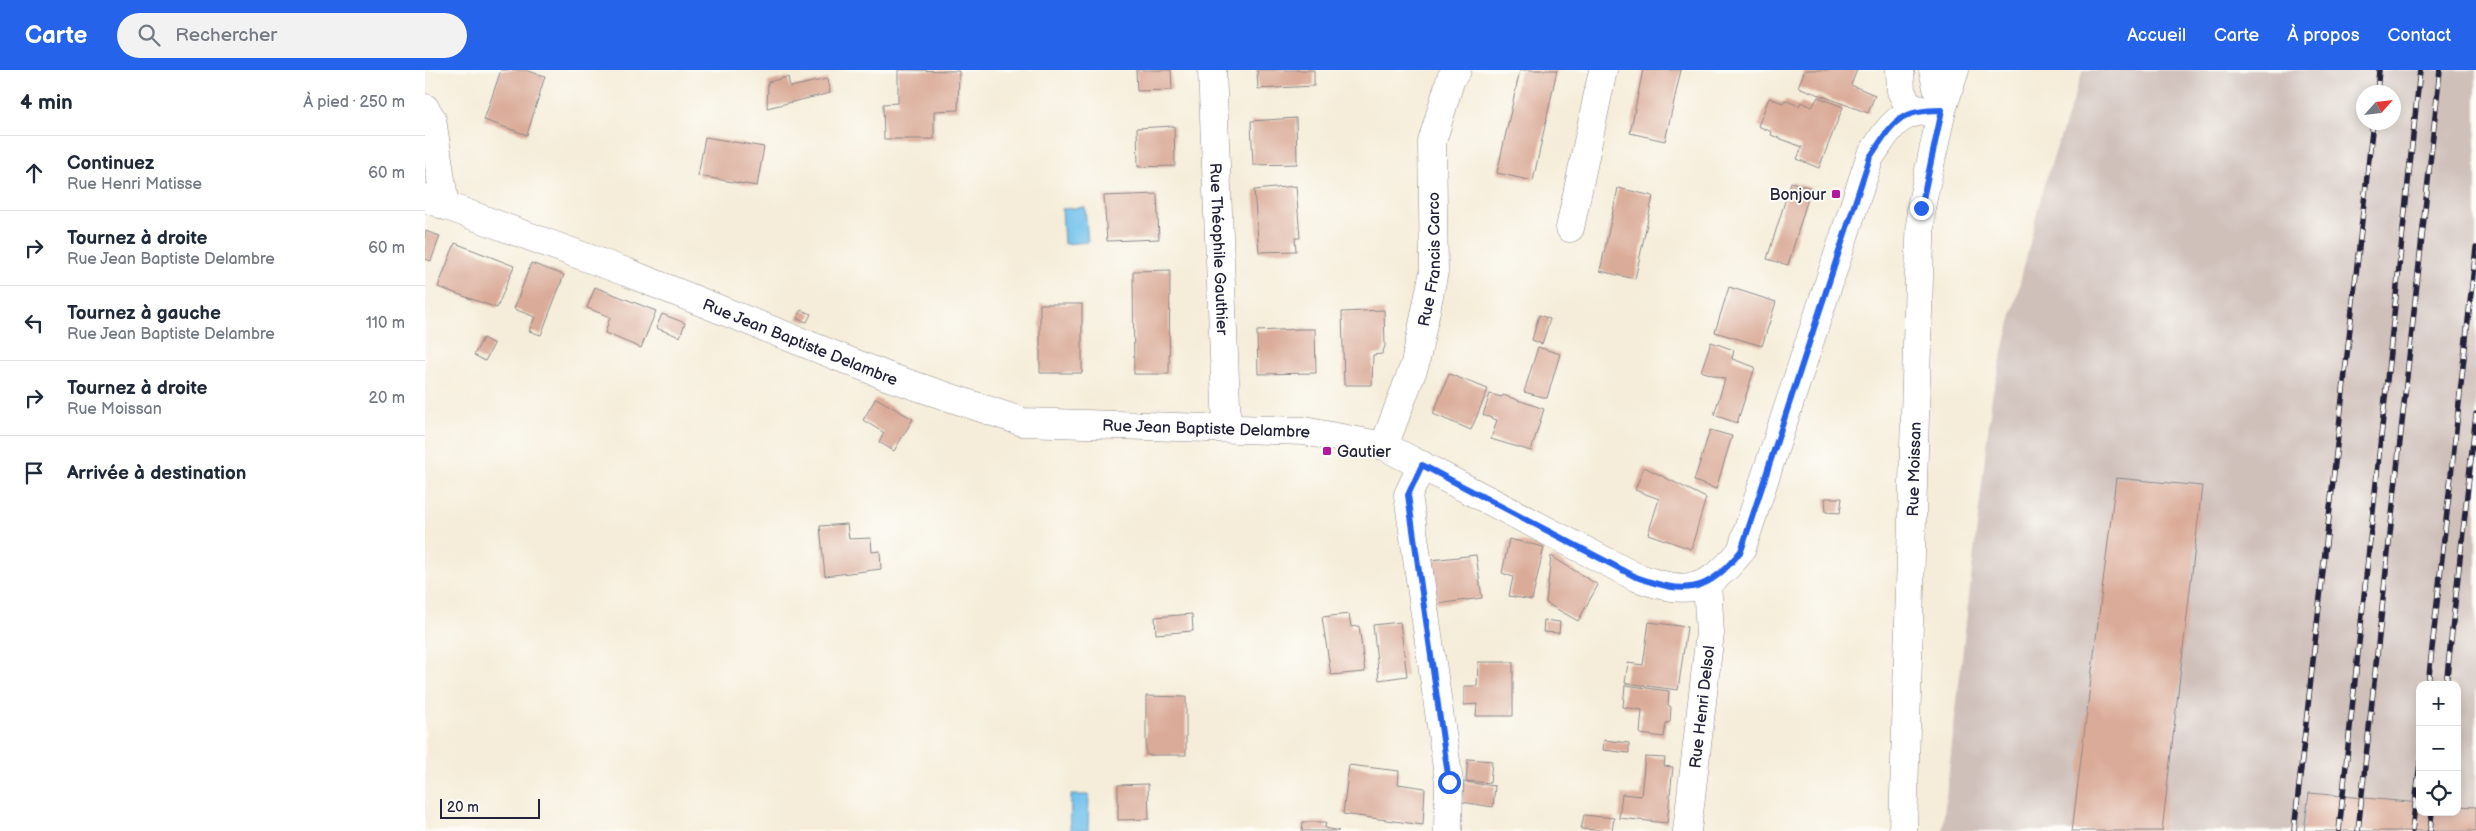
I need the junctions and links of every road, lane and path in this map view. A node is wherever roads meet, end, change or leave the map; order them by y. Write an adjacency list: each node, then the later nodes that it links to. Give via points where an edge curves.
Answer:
1 (1212, 70): 11 (street, Rue Théophile Gauthier)
2 (1457, 70): 12 (street, Rue Francis Carco, via 1451,78 1432,142 1434,271 1415,364)
3 (1603, 70): 10 (street)
4 (1900, 70): 8 (street, via 1901,91 1907,103)
5 (1933, 70): 8 (street)
6 (1955, 70): 8 (street, Rue Moissan)
7 (425, 108): 9 (street, via 432,119)
8 (1931, 110): 14 (street, Rue Jean Baptiste Delambre, via 1893,123 1870,157 1741,551 1728,567); 17 (street, Rue Moissan, via 1921,208)
9 (435, 202): 11 (street, Rue Jean Baptiste Delambre, via 626,272 889,377 1023,422)
10 (1570, 228)
11 (1227, 427): 12 (street, Rue Jean Baptiste Delambre, via 1304,431)
12 (1385, 446): 13 (street, Rue Jean Baptiste Delambre)
13 (1422, 465): 14 (street, Rue Jean Baptiste Delambre, via 1636,577 1664,587 1689,589); 15 (street, via 1408,495 1449,782)
14 (1707, 582): 16 (street, Rue Henri Delsol, via 1709,633)
15 (1448, 831)
16 (1687, 831)
17 (1903, 831)

